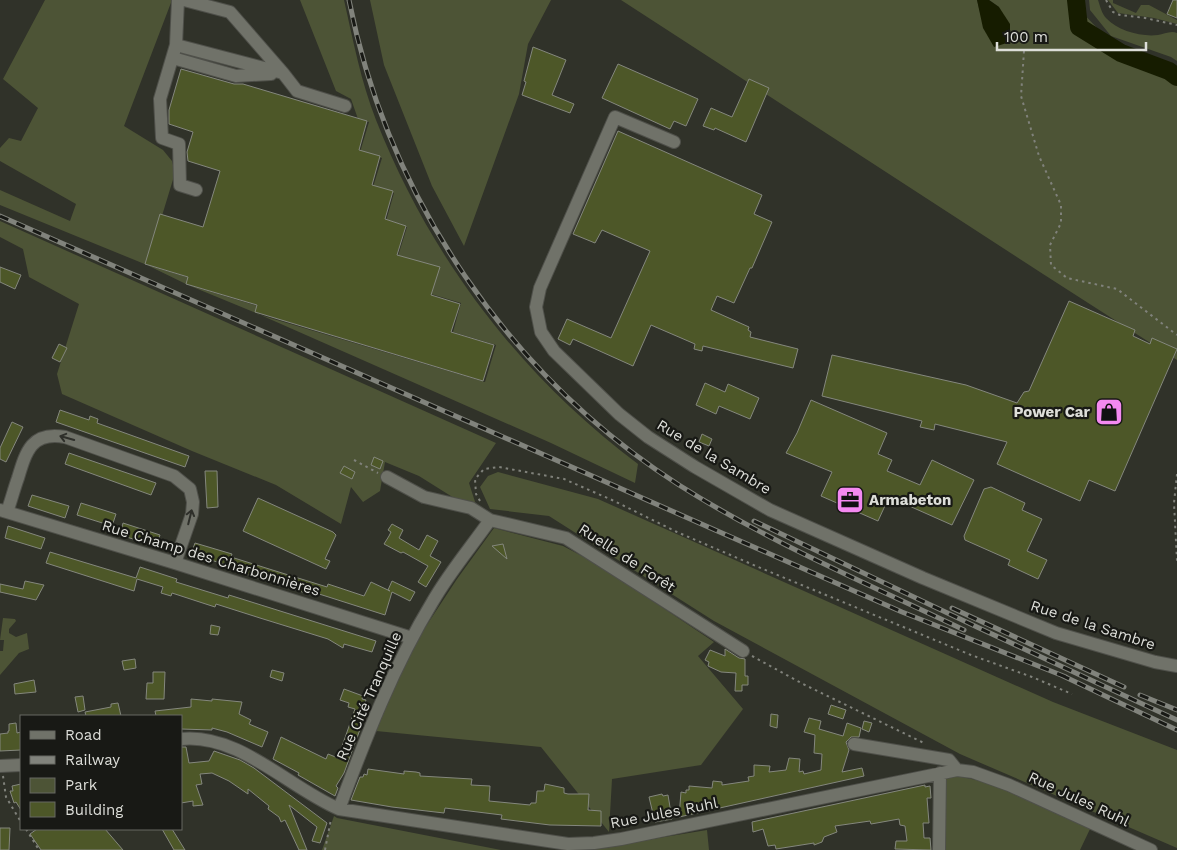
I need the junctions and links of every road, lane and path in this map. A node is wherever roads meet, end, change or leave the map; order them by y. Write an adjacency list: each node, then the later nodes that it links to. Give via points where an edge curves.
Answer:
1 (178, 0): 5 (street)
2 (184, 0): 8 (street, via 230,12)
3 (1106, 0): 4 (path, via 1113,12 1120,15)
4 (1177, 25)
5 (176, 45): 7 (street); 8 (street)
6 (1024, 51): 12 (path, via 1021,96 1039,156 1061,205 1061,223 1050,245 1051,265 1067,278 1117,290)
7 (173, 58): 8 (street, via 236,76); 11 (street, via 160,99 162,138 179,144 180,185)
8 (283, 73): 9 (street, via 297,91)
9 (345, 106)
10 (674, 142): 22 (street, Rue de la Sambre, via 615,117 540,288 536,307 541,332 554,351 619,414 648,437 770,510 1056,633)
11 (196, 190)
12 (1177, 335)
13 (354, 460): 15 (path)
14 (1177, 474): 18 (path, via 1174,502)
15 (387, 477): 17 (street, Ruelle de Forêt, via 424,497 471,508)
16 (4, 511): 19 (street, Rue Champ des Charbonnières); 19 (street, one-way to 16, via 192,514 190,490 174,476 65,437 54,435 33,443 25,455)
17 (490, 520): 20 (street, Rue Cité Tranquille, via 433,600); 21 (street, Ruelle de Forêt, via 566,538); 23 (path, via 476,494 475,479 484,469 498,467 564,479 746,562)
18 (1177, 561)
19 (175, 563): 20 (street, Rue Champ des Charbonnières)
20 (412, 638): 31 (street, Rue Cité Tranquille, via 373,720)
21 (743, 651): 26 (path)
22 (1177, 666)
23 (1072, 694)
24 (182, 739): 31 (street, Rue Jules Ruhl, via 230,747)
25 (854, 744): 29 (street, via 949,760)
26 (926, 744)
27 (20, 765): 28 (street)
28 (1, 766): 32 (path, via 6,797)
29 (957, 770): 30 (street, Rue Jules Ruhl); 37 (street, Rue Jules Ruhl, via 1009,784)
30 (940, 773): 31 (street, Rue Jules Ruhl, via 594,843 568,844); 36 (street)
31 (339, 809): 35 (path, via 330,822)
32 (20, 820)
33 (27, 830): 34 (path)
34 (39, 850)
35 (325, 850)
36 (939, 850)
37 (1151, 850)

